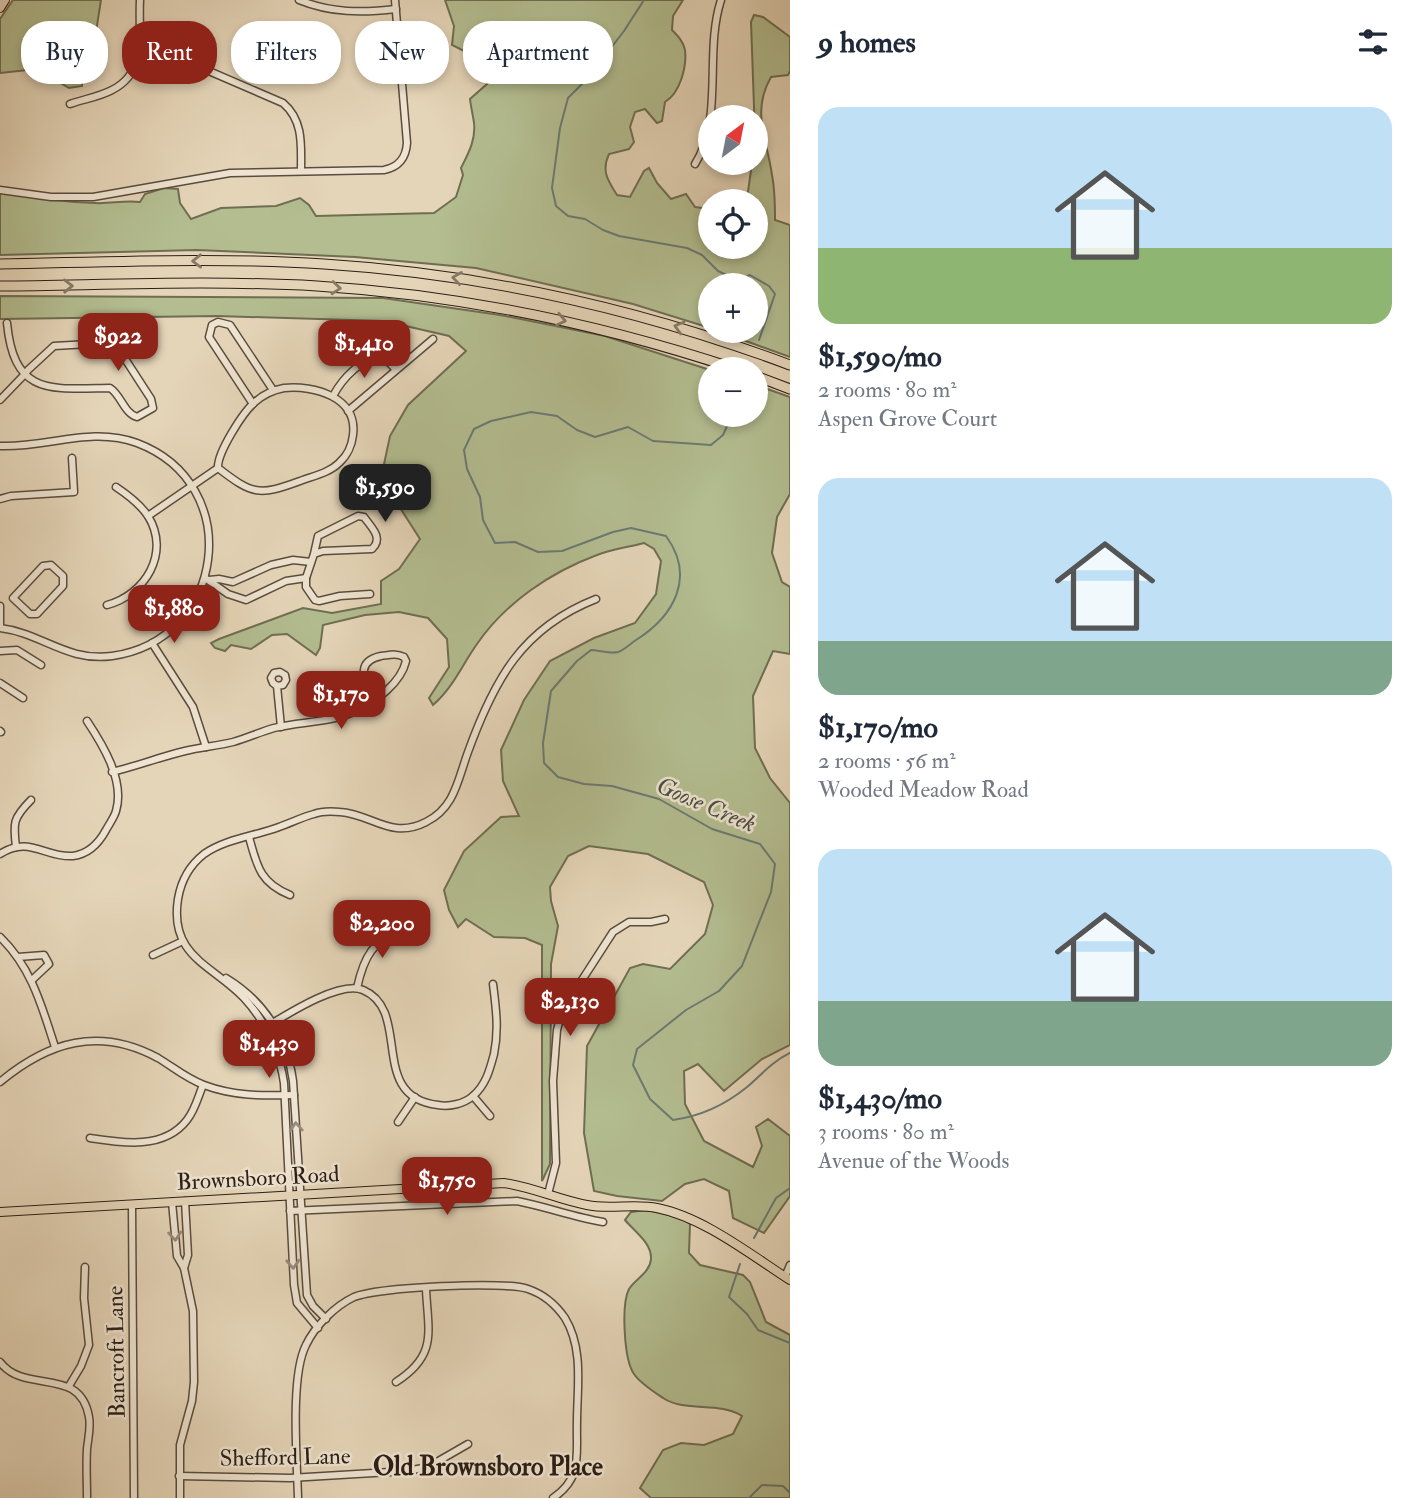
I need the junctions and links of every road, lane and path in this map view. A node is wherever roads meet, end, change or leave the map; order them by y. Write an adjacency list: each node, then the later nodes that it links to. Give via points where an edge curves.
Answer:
1 (5, 0): 6 (main road)
2 (140, 0): 8 (street)
3 (299, 0): 7 (street, via 346,12)
4 (395, 0): 7 (street)
5 (721, 0): 12 (street, via 713,43 707,140)
6 (0, 8)
7 (396, 9): 13 (street, via 407,143 404,158 388,170)
8 (140, 21)
9 (217, 75): 13 (street, via 287,106 299,127)
10 (122, 84): 11 (street)
11 (70, 104)
12 (695, 164)
13 (301, 171): 14 (street, via 204,176 93,197)
14 (0, 190)
15 (0, 264): 20 (highway, one-way to 15, via 621,311 495,284 392,269 249,261)
16 (0, 286): 19 (highway, one-way to 19, via 260,284 386,292 552,318)
17 (7, 323): 22 (street, via 9,346)
18 (433, 339): 21 (street)
19 (701, 357)
20 (790, 365)
21 (396, 370): 26 (street, via 383,356 374,357 348,376); 29 (street)
22 (24, 374): 22 (street, via 54,346 118,348 153,408 137,418 110,388 55,389); 27 (street)
23 (768, 381): 24 (highway)
24 (790, 389)
25 (272, 390): 26 (street, via 301,388); 28 (street); 28 (street, via 230,325 212,325 209,337)
26 (333, 396): 29 (street)
27 (0, 400)
28 (253, 404): 32 (street, via 221,453)
29 (348, 411): 32 (street, via 352,440 344,458 332,469 261,491 245,487)
30 (0, 446): 33 (street, via 79,436 115,437 160,455)
31 (72, 458): 35 (street, via 74,492)
32 (218, 468): 33 (street)
33 (191, 486): 36 (street); 39 (street, via 205,512 209,532)
34 (116, 487): 36 (street)
35 (0, 499)
36 (148, 516): 46 (street, via 156,544 150,572 134,593)
37 (312, 558): 37 (street, via 323,551 372,549 378,537 364,517 358,516 318,536); 38 (street); 40 (street, via 271,565)
38 (306, 578): 41 (street, via 315,600); 42 (street, via 286,581 246,600)
39 (207, 579): 40 (street); 42 (street); 48 (street, via 184,616)
40 (233, 582): 42 (street)
41 (370, 594)
42 (230, 595)
43 (13, 598): 43 (street, via 43,566 51,565 63,576 63,586 37,614 27,612); 45 (street)
44 (596, 599): 60 (street, via 549,624 515,657 492,694 453,796 435,817 399,828 329,811)
45 (0, 605): 47 (street)
46 (107, 605)
47 (0, 628): 48 (street, via 91,656 123,653)
48 (152, 643): 57 (street, via 193,707)
49 (0, 651): 50 (street, via 17,650)
50 (41, 665)
51 (0, 683): 53 (street)
52 (277, 686): 56 (street)
53 (23, 698)
54 (373, 701): 54 (street, via 401,674 404,657 395,654 366,663 363,675); 56 (street, via 337,718)
55 (87, 721): 58 (street)
56 (281, 727): 57 (street)
57 (206, 747): 58 (street)
58 (112, 772): 61 (street, via 116,811 92,848 70,856)
59 (31, 800): 61 (street, via 15,821)
60 (249, 837): 63 (street, via 261,873 269,884); 67 (street, via 214,848 187,874 177,906)
61 (16, 847): 62 (street)
62 (0, 854)
63 (290, 895)
64 (665, 919): 86 (street, via 629,922 613,932 562,1011 553,1082 556,1163)
65 (403, 928): 73 (street, via 376,944 363,965)
66 (0, 937): 69 (street)
67 (183, 941): 68 (street); 70 (street, via 201,965)
68 (153, 955)
69 (18, 957): 71 (street); 71 (street, via 44,955 49,964)
70 (216, 975): 74 (street, via 244,990); 75 (street, via 245,1000)
71 (32, 980): 76 (street)
72 (493, 984): 81 (street, via 495,1047 486,1080)
73 (357, 988): 74 (street, via 335,991); 82 (street, via 382,1006 396,1073)
74 (273, 1023): 75 (street); 80 (street, via 291,1066)
75 (266, 1027): 79 (street, via 277,1052)
76 (55, 1047): 77 (street); 78 (street, via 98,1041 125,1045)
77 (0, 1082)
78 (203, 1085): 79 (street, via 241,1094); 85 (street, via 188,1118 168,1135 144,1142)
79 (284, 1095): 80 (street); 88 (street)
80 (294, 1095): 87 (street, one-way to 80)
81 (473, 1096): 82 (street, via 447,1106); 83 (street)
82 (415, 1097): 84 (street)
83 (490, 1116)
84 (398, 1122)
85 (90, 1138)
86 (548, 1194): 87 (main road, Brownsboro Road, via 520,1185 488,1183); 101 (main road, Brownsboro Road, via 592,1206 667,1211)
87 (301, 1195): 88 (main road, Brownsboro Road); 92 (street)
88 (289, 1196): 89 (main road, Brownsboro Road); 93 (street)
89 (185, 1201): 90 (main road, Brownsboro Road); 100 (street, via 188,1255)
90 (172, 1202): 91 (main road, Brownsboro Road); 100 (street, one-way to 100, via 177,1256)
91 (132, 1205): 94 (main road, Brownsboro Road); 115 (street, Bancroft Lane)
92 (302, 1210): 93 (street); 95 (street, via 517,1201); 96 (street)
93 (290, 1211): 97 (street)
94 (0, 1212)
95 (603, 1222)
96 (304, 1240): 97 (street); 103 (street)
97 (291, 1241): 104 (street, one-way to 104)
98 (790, 1265): 101 (street)
99 (85, 1267): 109 (street, via 89,1345)
100 (184, 1268): 111 (street, via 192,1296 194,1382 180,1445)
101 (787, 1278)
102 (426, 1289): 105 (street, via 361,1295); 108 (street, via 426,1352 420,1363); 113 (street, via 515,1285 545,1297 565,1319 578,1361 576,1465 572,1481)
103 (307, 1296): 104 (street); 105 (street)
104 (296, 1299): 106 (street)
105 (326, 1319): 106 (street)
106 (318, 1328): 112 (street, via 305,1347 298,1370)
107 (0, 1362): 109 (street, via 27,1380)
108 (396, 1382)
109 (68, 1386): 114 (street, via 89,1414)
110 (468, 1444): 112 (street, Shefford Lane, via 418,1470)
111 (179, 1476): 112 (street, Shefford Lane); 116 (street)
112 (298, 1477): 117 (street)
113 (556, 1497)
114 (87, 1498)
115 (134, 1498)
116 (180, 1498)
117 (298, 1498)

